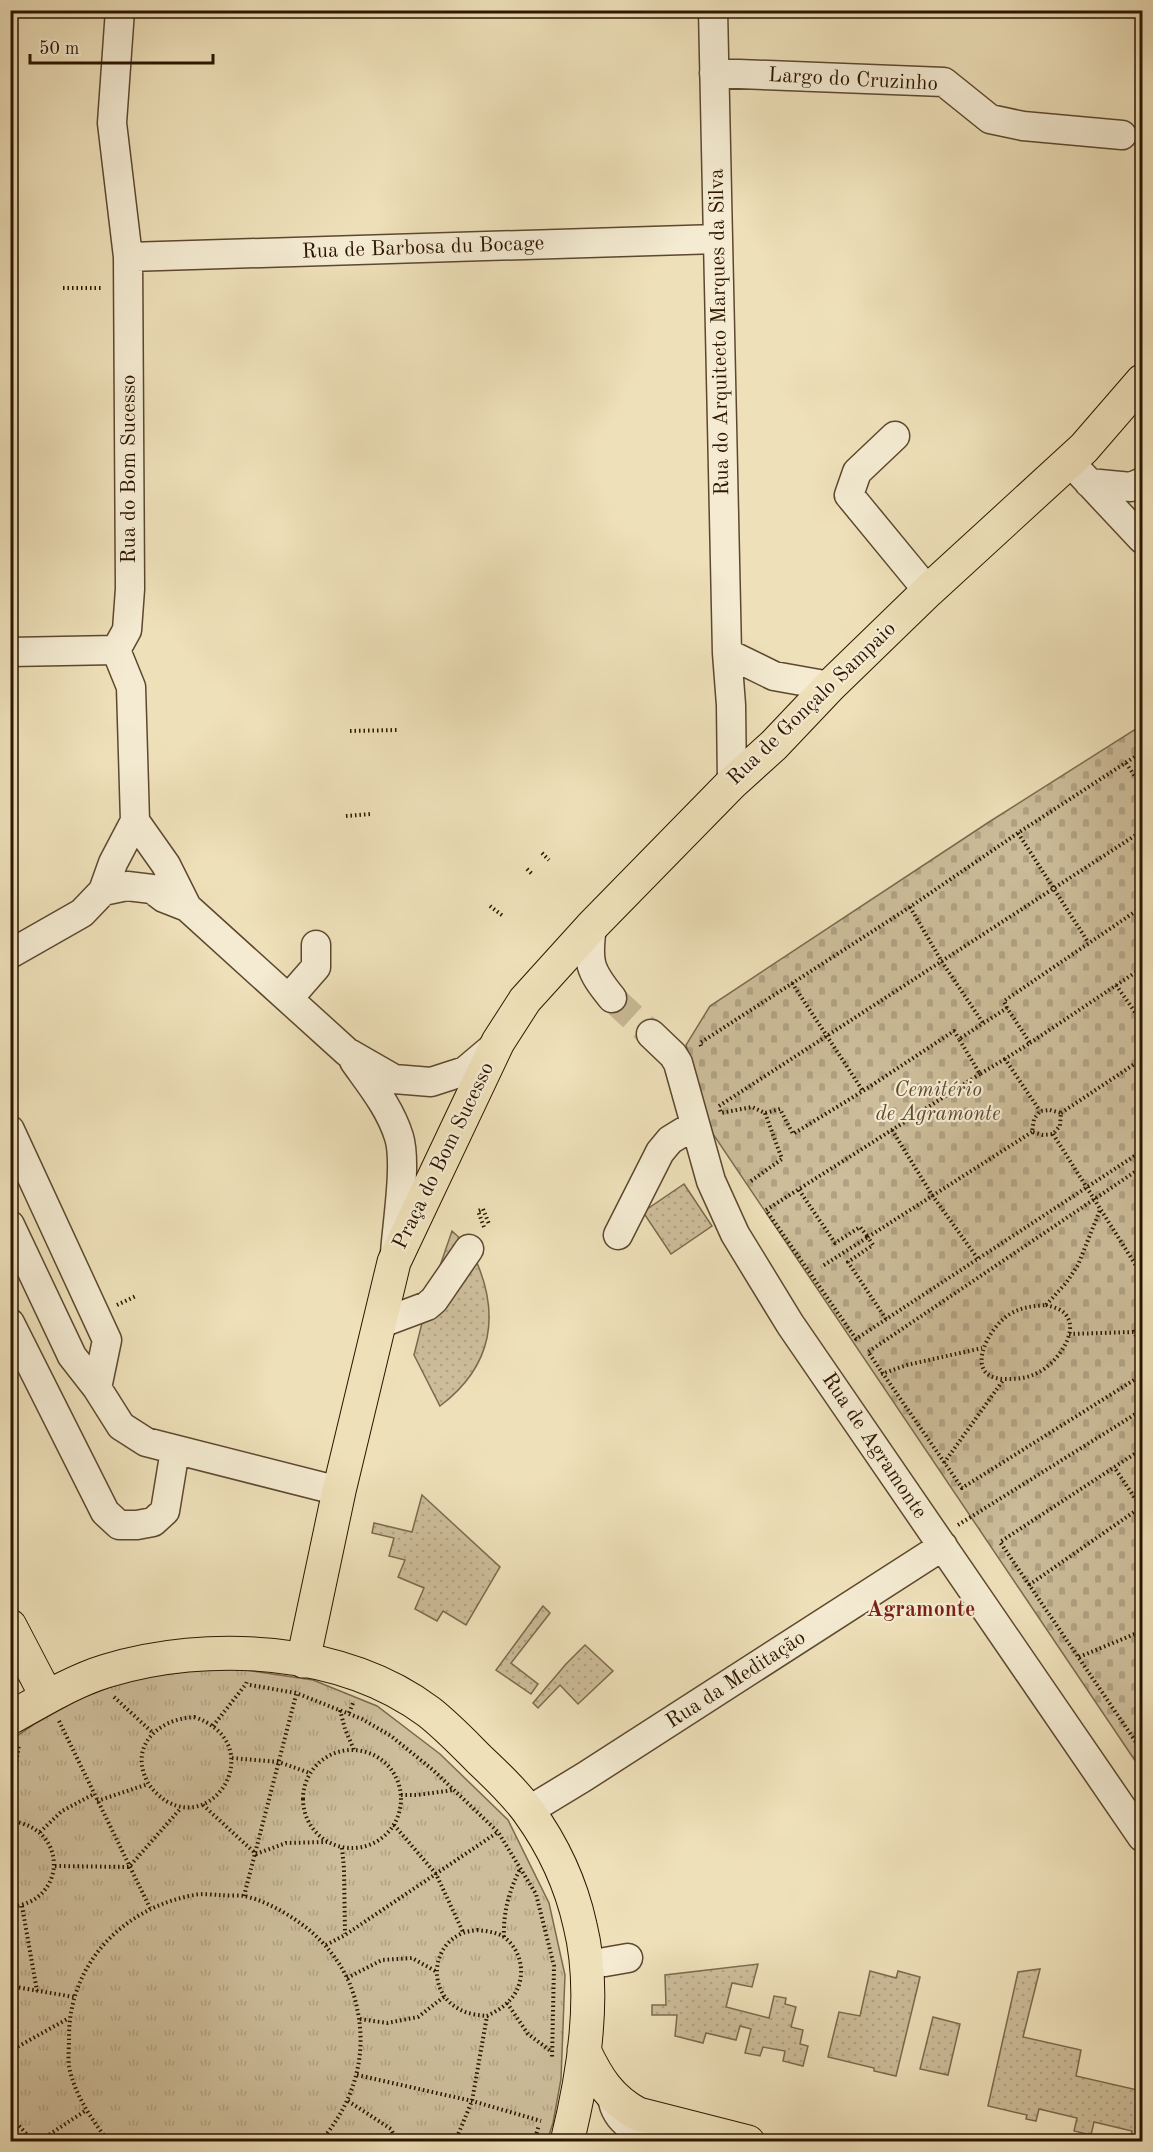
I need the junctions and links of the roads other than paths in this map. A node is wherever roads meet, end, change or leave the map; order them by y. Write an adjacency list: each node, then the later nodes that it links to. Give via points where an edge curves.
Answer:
1 (120, 10): 6 (street, Rua do Bom Sucesso, via 112,123)
2 (713, 10): 3 (street, Rua do Arquitecto Marques da Silva)
3 (714, 73): 4 (street, Largo do Cruzinho, via 944,82 990,119); 5 (street, Rua do Arquitecto Marques da Silva)
4 (1122, 135)
5 (718, 239): 6 (street, Rua de Barbosa du Bocage); 15 (street, Rua do Arquitecto Marques da Silva)
6 (128, 257): 13 (street, Rua do Bom Sucesso, via 130,589 127,630)
7 (1143, 381): 9 (main road, Rua de Gonçalo Sampaio)
8 (895, 436): 12 (street, via 857,472 849,495)
9 (1079, 472): 10 (street, via 1131,487); 11 (street); 12 (main road, Rua de Gonçalo Sampaio)
10 (1143, 482)
11 (1143, 539)
12 (928, 591): 16 (main road, Rua de Gonçalo Sampaio)
13 (116, 650): 14 (street); 18 (street, via 131,687)
14 (10, 652)
15 (727, 653): 16 (street, via 774,676); 17 (street, Rua do Arquitecto Marques da Silva)
16 (830, 686): 17 (main road, Rua de Gonçalo Sampaio)
17 (732, 783): 21 (main road, Rua de Gonçalo Sampaio)
18 (135, 821): 19 (street); 20 (street, via 166,865)
19 (103, 891): 20 (street, via 127,886 152,889); 23 (street, via 82,913)
20 (187, 907): 24 (street, Praça do Bom Sucesso)
21 (592, 926): 25 (street, via 592,969); 27 (main road, Rua de Gonçalo Sampaio, via 525,1000)
22 (316, 945): 24 (street, via 316,967)
23 (10, 954)
24 (289, 998): 28 (street, Praça do Bom Sucesso)
25 (612, 998)
26 (651, 1034): 29 (street, Rua de Agramonte, via 678,1063)
27 (498, 1042): 28 (street, Praça do Bom Sucesso, via 465,1071 431,1082 394,1079); 34 (main road, Praça do Bom Sucesso)
28 (347, 1052): 34 (street, Praça do Bom Sucesso, via 387,1109 400,1139 402,1165)
29 (695, 1127): 33 (street, via 670,1140 660,1152); 40 (street, Rua de Agramonte, via 711,1181 735,1234 790,1324)
30 (10, 1130): 37 (street, via 107,1340)
31 (10, 1225): 37 (street, via 72,1356)
32 (481, 1233): 36 (street, via 434,1300)
33 (618, 1235)
34 (394, 1262): 36 (main road, Praça do Bom Sucesso)
35 (10, 1323): 38 (street, via 105,1512 119,1525 153,1522 165,1511)
36 (379, 1324): 39 (main road, Praça do Bom Sucesso)
37 (97, 1388): 38 (street, via 121,1426 146,1442)
38 (176, 1450): 39 (street)
39 (339, 1491): 42 (main road, Praça do Bom Sucesso)
40 (939, 1541): 45 (street, Rua da Meditação); 46 (street, Rua de Agramonte)
41 (10, 1626): 43 (main road)
42 (303, 1661): 43 (main road, via 248,1669 184,1654 139,1662 104,1671); 45 (main road, via 363,1677 428,1711 491,1769)
43 (56, 1714): 44 (main road)
44 (10, 1718)
45 (528, 1811): 47 (main road, via 560,1865 580,1925 589,1987)
46 (1143, 1837)
47 (568, 2051): 48 (main road); 49 (main road, via 578,2100)
48 (612, 2096): 50 (street, via 615,2111 628,2125); 51 (main road, via 638,2114)
49 (567, 2142)
50 (666, 2142)
51 (748, 2142)

